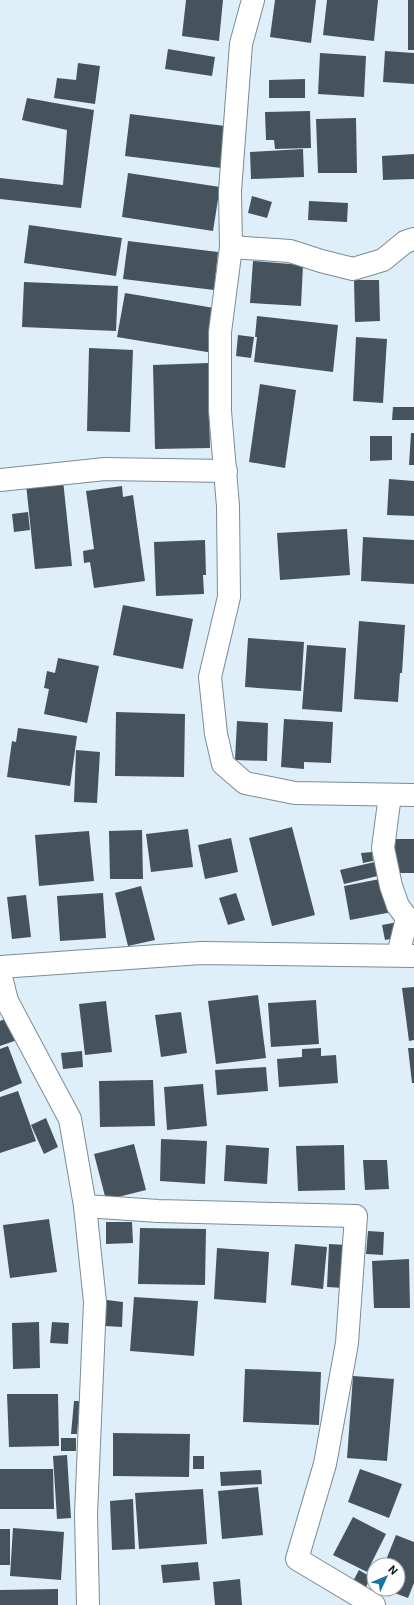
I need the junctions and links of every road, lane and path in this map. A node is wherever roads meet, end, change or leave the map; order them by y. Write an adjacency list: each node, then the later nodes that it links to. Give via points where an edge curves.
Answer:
1 (253, 0): 3 (street, via 241,44 230,191)
2 (414, 239): 3 (street, via 405,242 383,260 353,268 290,251)
3 (231, 247): 4 (street, via 220,332 220,411)
4 (226, 471): 5 (street, via 105,469); 6 (street, via 229,597 210,677 216,734 223,764 245,783 295,793)
5 (0, 480)
6 (390, 795): 7 (street); 8 (street, via 383,848 398,906 408,918)
7 (414, 795)
8 (406, 955): 9 (street, via 201,953)
9 (0, 967)
10 (0, 973): 11 (street)
11 (4, 1002): 12 (street, via 70,1119)
12 (85, 1206): 13 (street, via 95,1302 86,1514); 14 (street, via 158,1211 356,1216 347,1343 325,1464 297,1559)
13 (88, 1605)
14 (374, 1605)

